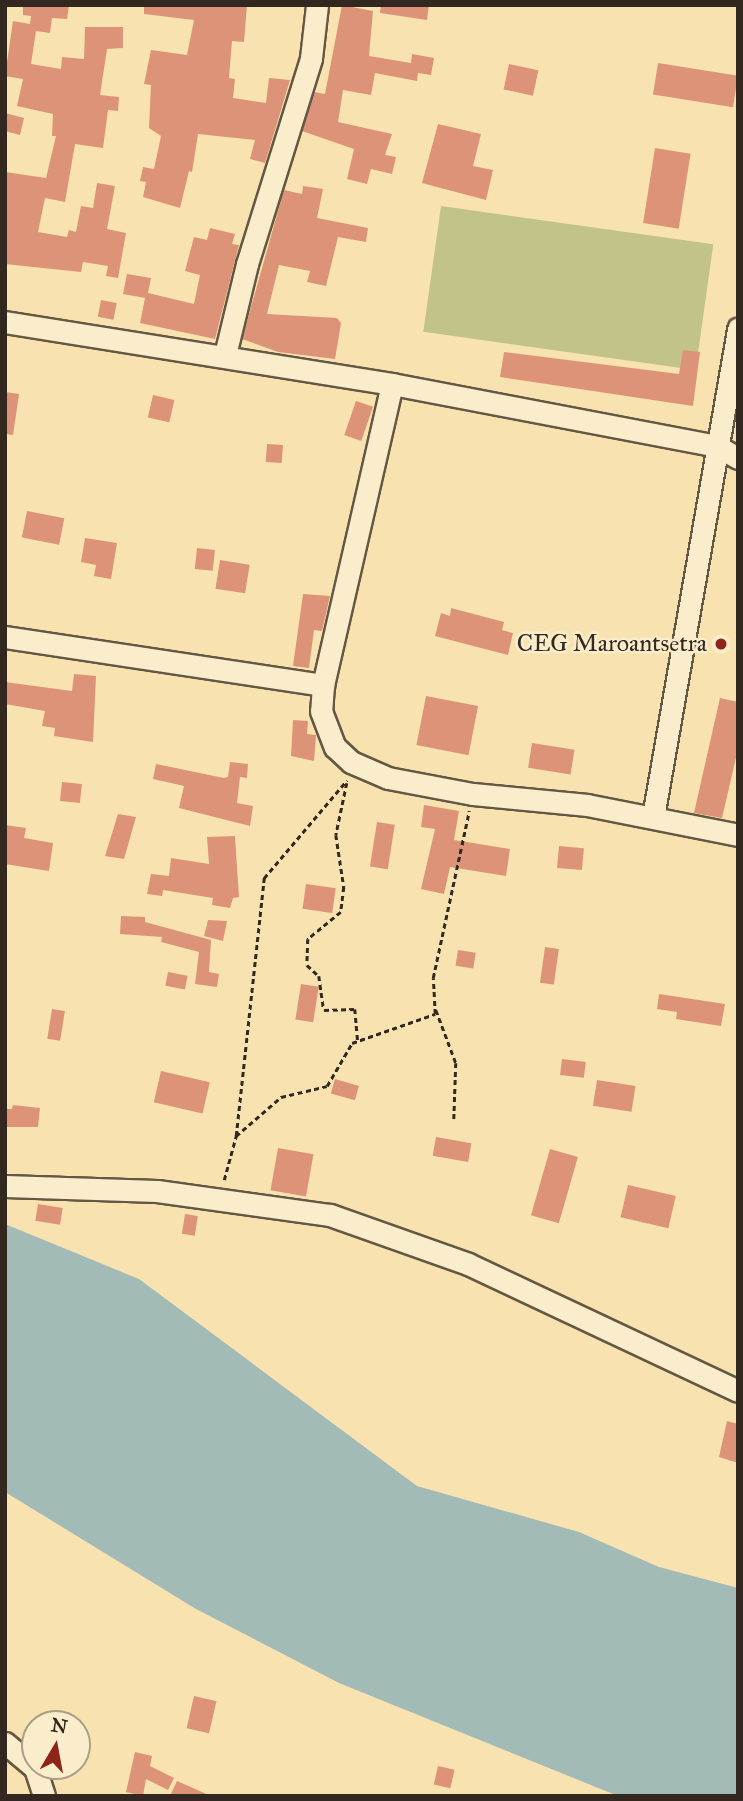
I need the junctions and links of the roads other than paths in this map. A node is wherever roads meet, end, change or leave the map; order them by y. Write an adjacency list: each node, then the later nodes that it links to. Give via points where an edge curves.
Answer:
1 (317, 5): 4 (street, via 311,58 247,264)
2 (5, 322): 4 (street)
3 (738, 328): 6 (street)
4 (225, 355): 5 (street)
5 (392, 384): 6 (street); 9 (street)
6 (717, 446): 7 (street); 10 (street)
7 (738, 458)
8 (5, 637): 9 (street)
9 (323, 685): 10 (street, via 321,711 326,730 351,772 473,794 561,801)
10 (653, 817): 11 (street)
11 (738, 835)
12 (5, 1186): 13 (street, via 222,1197 307,1210 396,1237 578,1312)
13 (738, 1391)
14 (5, 1743): 15 (street, via 35,1768)
15 (44, 1796)

